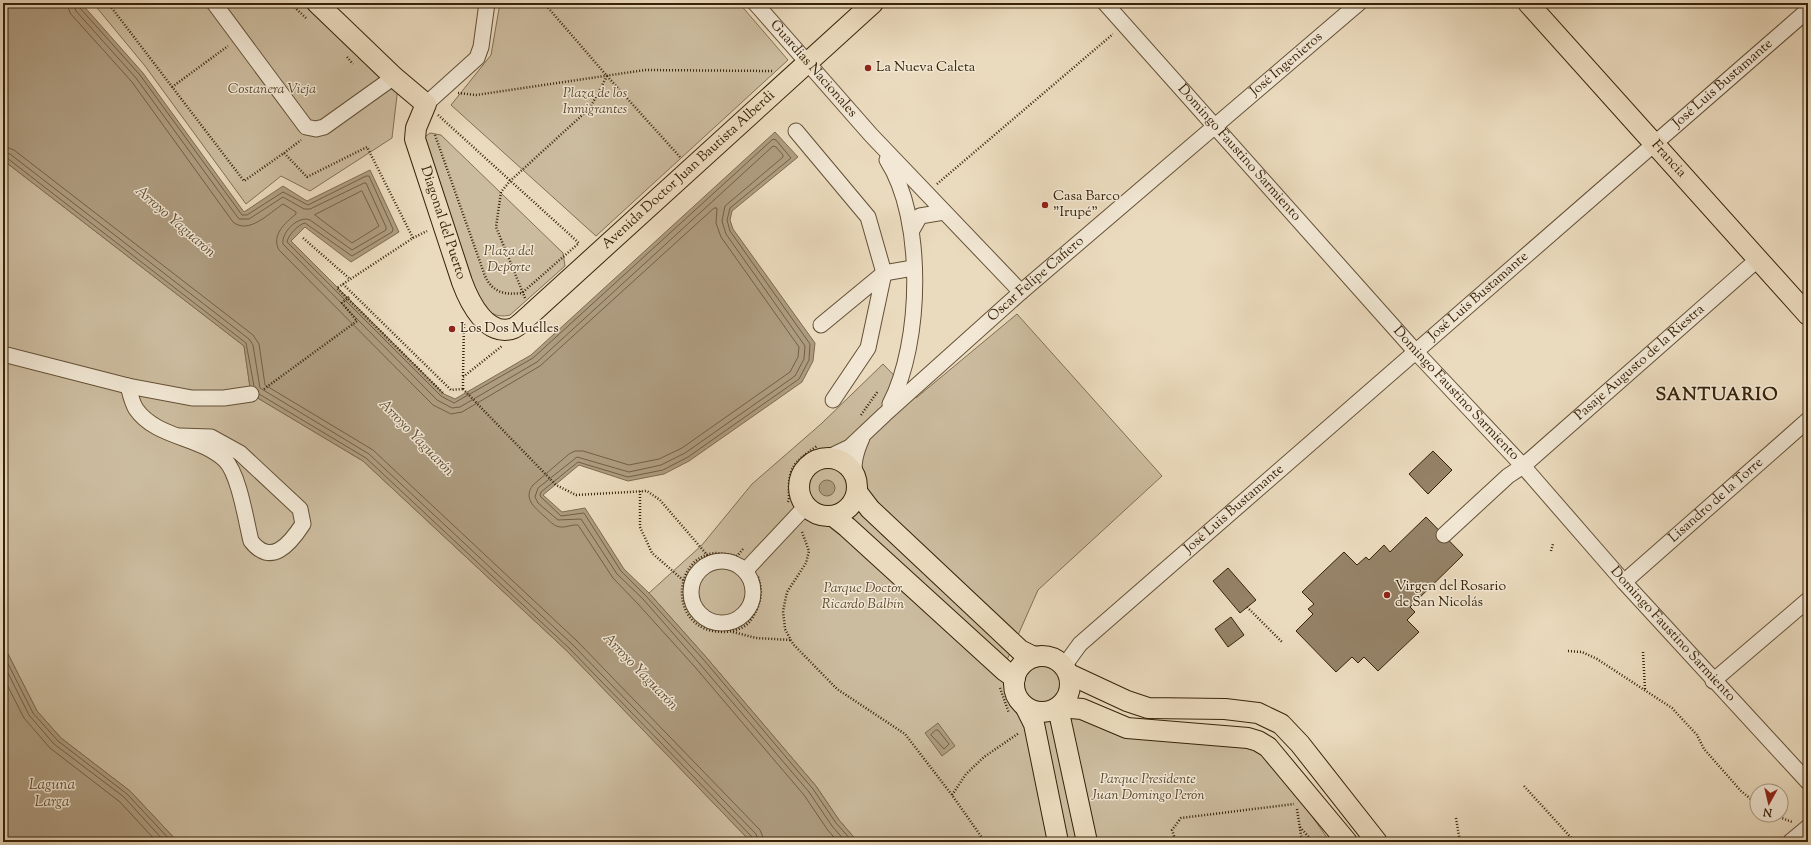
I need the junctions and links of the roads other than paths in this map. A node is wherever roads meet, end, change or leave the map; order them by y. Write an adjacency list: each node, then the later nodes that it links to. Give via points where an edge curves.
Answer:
1 (214, 3): 11 (street, via 306,127 324,127)
2 (317, 3): 11 (main road)
3 (487, 3): 12 (street, via 478,58)
4 (755, 3): 10 (street, Guardias Nacionales)
5 (873, 3): 10 (main road, Avenida Doctor Juan Bautista Alberdi)
6 (1105, 3): 13 (street, Domingo Faustino Sarmiento)
7 (1359, 3): 13 (street, José Ingenieros)
8 (1528, 3): 16 (main road, Francia)
9 (1808, 10): 16 (street, José Luis Bustamante)
10 (802, 67): 15 (street, Guardias Nacionales); 25 (main road, Avenida Doctor Juan Bautista Alberdi, via 531,314)
11 (394, 77): 12 (main road)
12 (432, 97): 25 (main road, Diagonal del Puerto, via 416,128 415,139 469,300 482,318)
13 (1214, 126): 22 (street, Oscar Felipe Cafiero); 26 (street, Domingo Faustino Sarmiento)
14 (796, 131): 21 (street, via 868,217)
15 (871, 135): 17 (street, Guardias Nacionales); 18 (street, Guardias Nacionales, via 892,167 903,190)
16 (1654, 144): 19 (main road, Francia); 26 (street, José Luis Bustamante)
17 (944, 212): 18 (street, via 920,216); 22 (street, Guardias Nacionales)
18 (912, 230): 20 (street, Guardias Nacionales)
19 (1757, 260): 23 (main road, Francia); 36 (street, Pasaje Augusto de la Riestra)
20 (913, 268): 21 (street); 31 (street, Guardias Nacionales, via 912,331 903,375)
21 (884, 273): 24 (street); 30 (street, via 868,348)
22 (1021, 292): 31 (street, Oscar Felipe Cafiero)
23 (1808, 315)
24 (821, 325)
25 (507, 328)
26 (1416, 352): 36 (street, Domingo Faustino Sarmiento); 45 (street, José Luis Bustamante, via 1080,644)
27 (3, 354): 28 (street)
28 (128, 386): 29 (street, via 192,398 224,398); 33 (street, via 135,408 148,423)
29 (256, 393)
30 (833, 400)
31 (885, 414): 34 (street, Oscar Felipe Cafiero)
32 (1808, 420): 42 (street, Lisandro de la Torre)
33 (179, 436): 33 (street, via 203,445 225,461 234,474 251,541 257,549 268,553 286,548 303,524 300,509 240,453 211,437)
34 (862, 437): 35 (street, Oscar Felipe Cafiero, via 850,447); 37 (street, Oscar Felipe Cafiero, via 857,449 854,472)
35 (823, 451): 37 (main road, via 847,466); 38 (main road, via 800,480 800,490)
36 (1523, 466): 40 (street, Pasaje Augusto de la Riestra, via 1508,476); 42 (street, Domingo Faustino Sarmiento)
37 (856, 485): 39 (main road, via 849,508); 44 (main road, via 876,515 1020,650)
38 (806, 506): 39 (main road, via 819,515); 41 (street)
39 (833, 516): 47 (main road, via 1005,671)
40 (1444, 535)
41 (750, 571): 41 (street, via 727,561 708,564 694,578 691,588 694,607 709,621 720,623 731,622 744,614 753,600 754,590)
42 (1624, 582): 46 (street, Domingo Faustino Sarmiento)
43 (1808, 600): 46 (street)
44 (1034, 657): 45 (main road, via 1050,657); 47 (main road, via 1023,663)
45 (1067, 670): 48 (main road, via 1071,688 1065,702); 55 (main road, via 1127,701 1148,708 1225,709 1258,713 1281,724 1300,744)
46 (1713, 681): 50 (street, Domingo Faustino Sarmiento)
47 (1007, 682): 49 (main road, via 1016,694)
48 (1059, 708): 49 (main road, via 1042,713); 53 (main road); 54 (main road, via 1082,709 1127,728 1258,741 1268,747)
49 (1019, 713): 52 (main road, via 1034,724)
50 (1808, 782)
51 (1808, 827): 56 (street)
52 (1058, 842)
53 (1087, 842)
54 (1347, 842)
55 (1377, 842)
56 (1790, 842)

